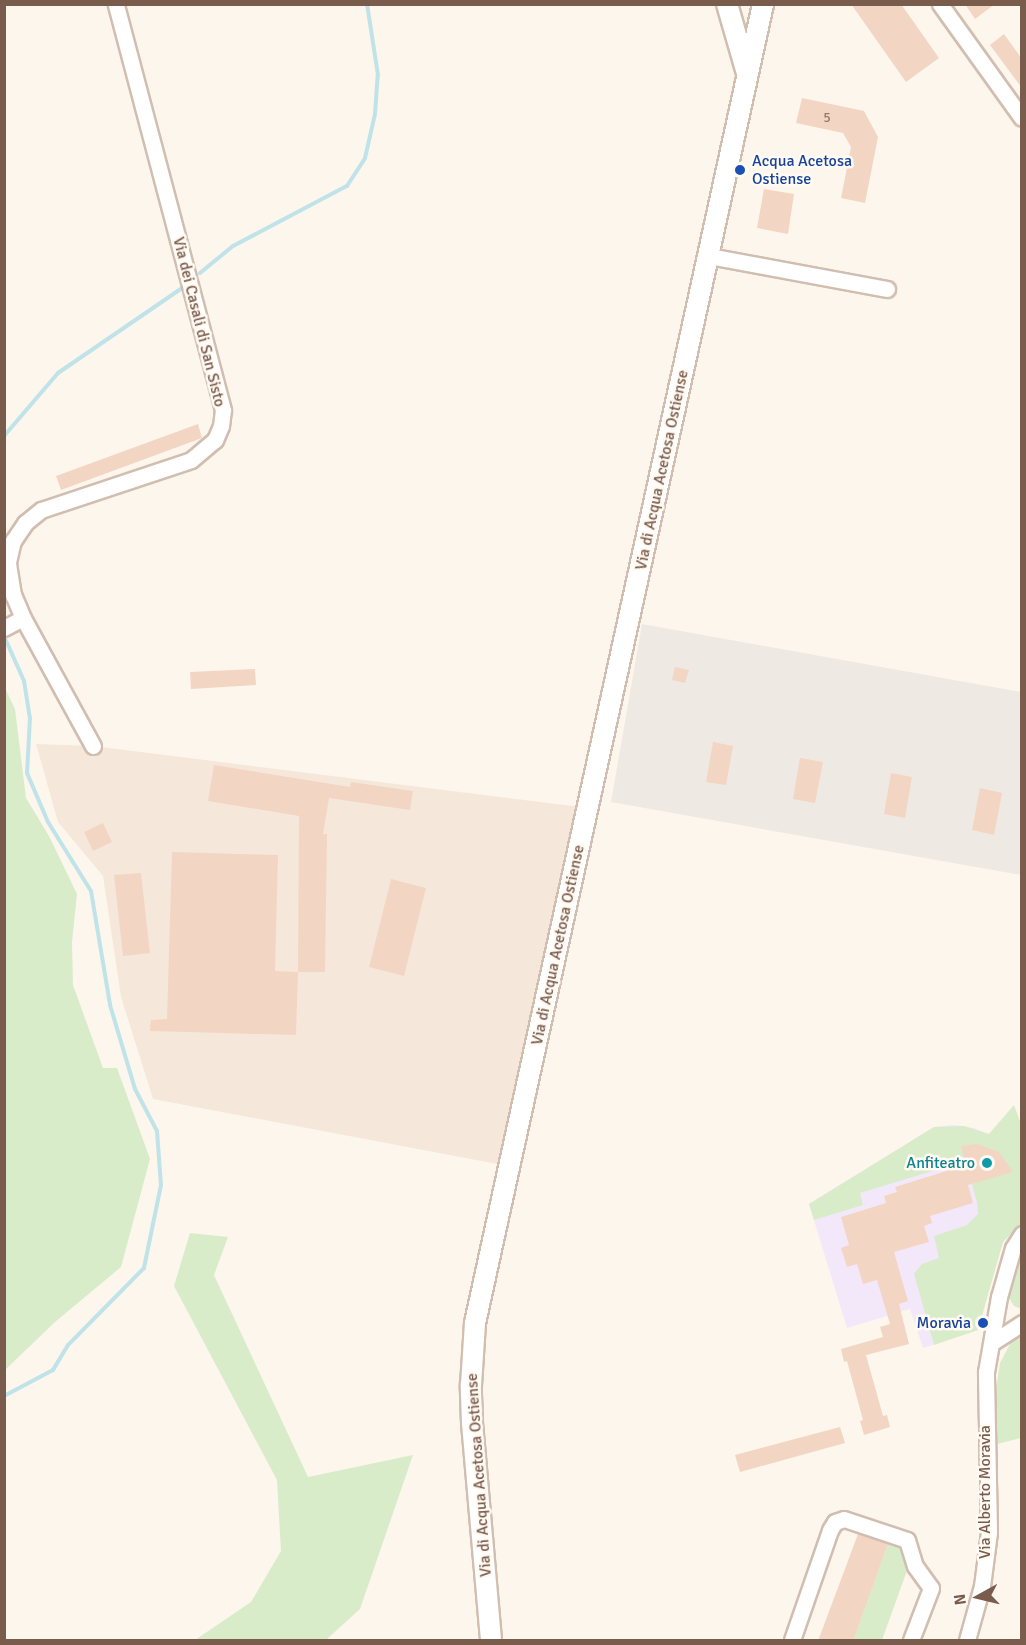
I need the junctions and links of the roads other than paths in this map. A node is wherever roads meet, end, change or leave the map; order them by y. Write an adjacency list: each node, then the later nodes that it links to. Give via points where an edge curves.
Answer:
1 (116, 4): 9 (street, Via dei Casali di San Sisto, via 220,395 221,426 215,440 191,460 51,506 25,523 13,541 8,562 10,582)
2 (726, 4): 5 (street)
3 (762, 4): 5 (street, Via di Acqua Acetosa Ostiense)
4 (940, 4): 6 (street)
5 (748, 75): 7 (street, Via di Acqua Acetosa Ostiense)
6 (1022, 118)
7 (709, 256): 8 (street); 15 (street, Via di Acqua Acetosa Ostiense, via 475,1323 472,1423)
8 (888, 289)
9 (23, 618): 10 (street); 11 (street, Via dei Casali di San Sisto)
10 (6, 627)
11 (93, 746)
12 (1022, 1234): 14 (street, Via Alberto Moravia, via 1013,1248 999,1297)
13 (1022, 1323): 14 (street)
14 (993, 1342): 18 (street, Via Alberto Moravia, via 986,1384 987,1554)
15 (491, 1641)
16 (792, 1641): 17 (street, via 830,1530 840,1520 908,1540 915,1566 931,1588)
17 (911, 1641)
18 (967, 1641)

